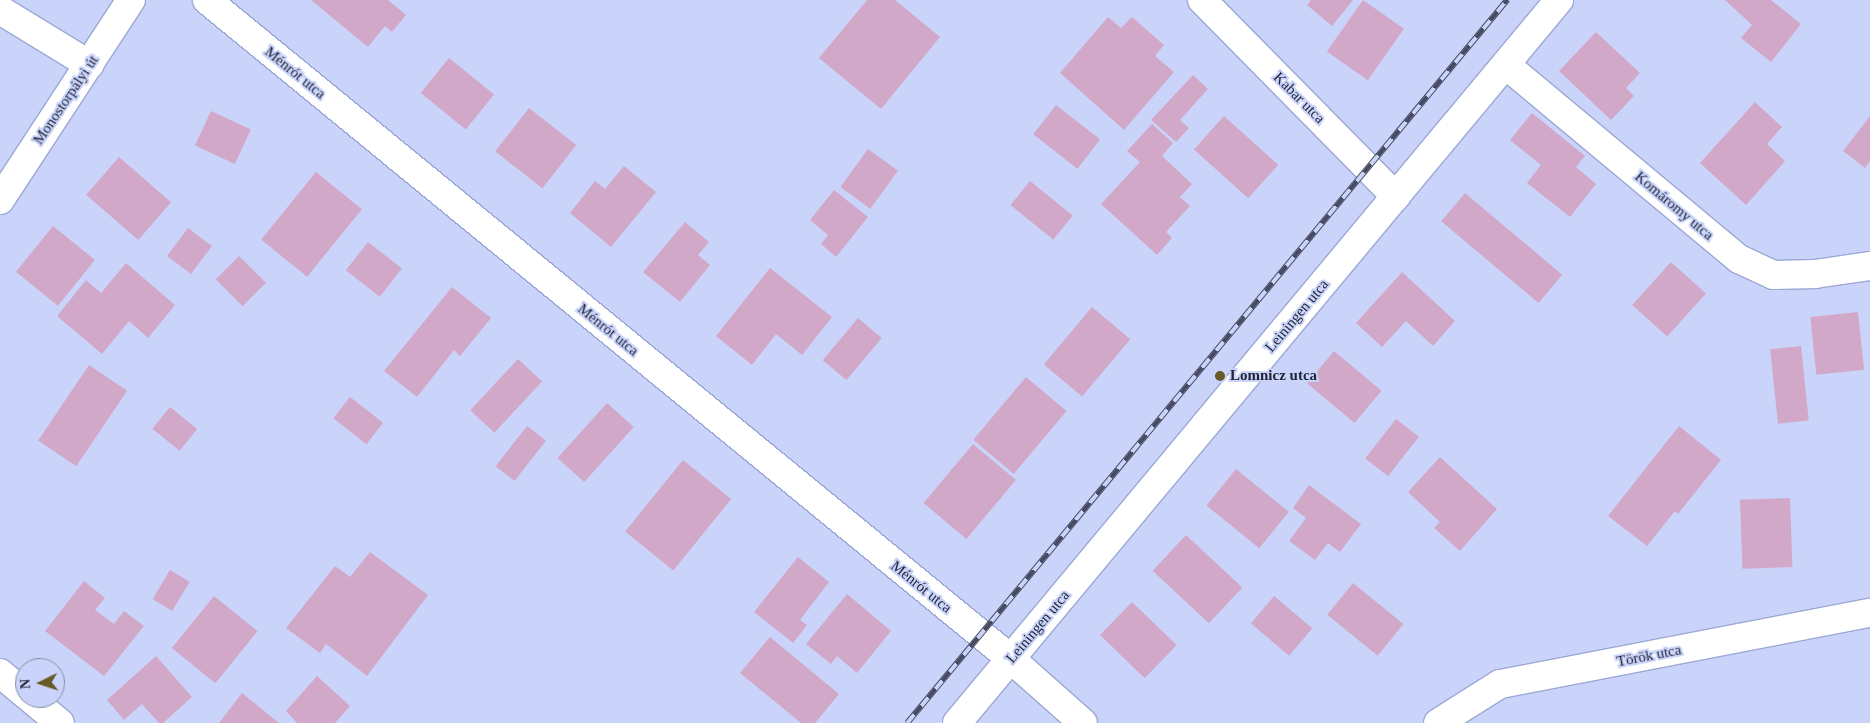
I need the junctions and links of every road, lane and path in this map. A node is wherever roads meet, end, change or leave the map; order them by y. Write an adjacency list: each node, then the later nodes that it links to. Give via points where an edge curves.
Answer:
1 (131, 0): 6 (street, Monostorpályi út)
2 (206, 0): 12 (street, Ménrót utca)
3 (1202, 0): 8 (street, Kabar utca)
4 (1559, 0): 7 (street, Leiningen utca)
5 (0, 10): 6 (street)
6 (90, 65): 9 (street, Monostorpályi út)
7 (1506, 65): 8 (street, Leiningen utca); 10 (street, Komáromy utca, via 1739,260 1774,275 1815,274)
8 (1396, 197): 12 (street, Leiningen utca)
9 (0, 200)
10 (1870, 266)
11 (1870, 613): 19 (street, Török utca, via 1500,684)
12 (1011, 659): 17 (street, Leiningen utca); 18 (street, Ménrót utca)
13 (0, 673): 14 (street)
14 (15, 686)
15 (42, 708): 16 (street)
16 (60, 723)
17 (957, 723)
18 (1083, 723)
19 (1438, 723)

